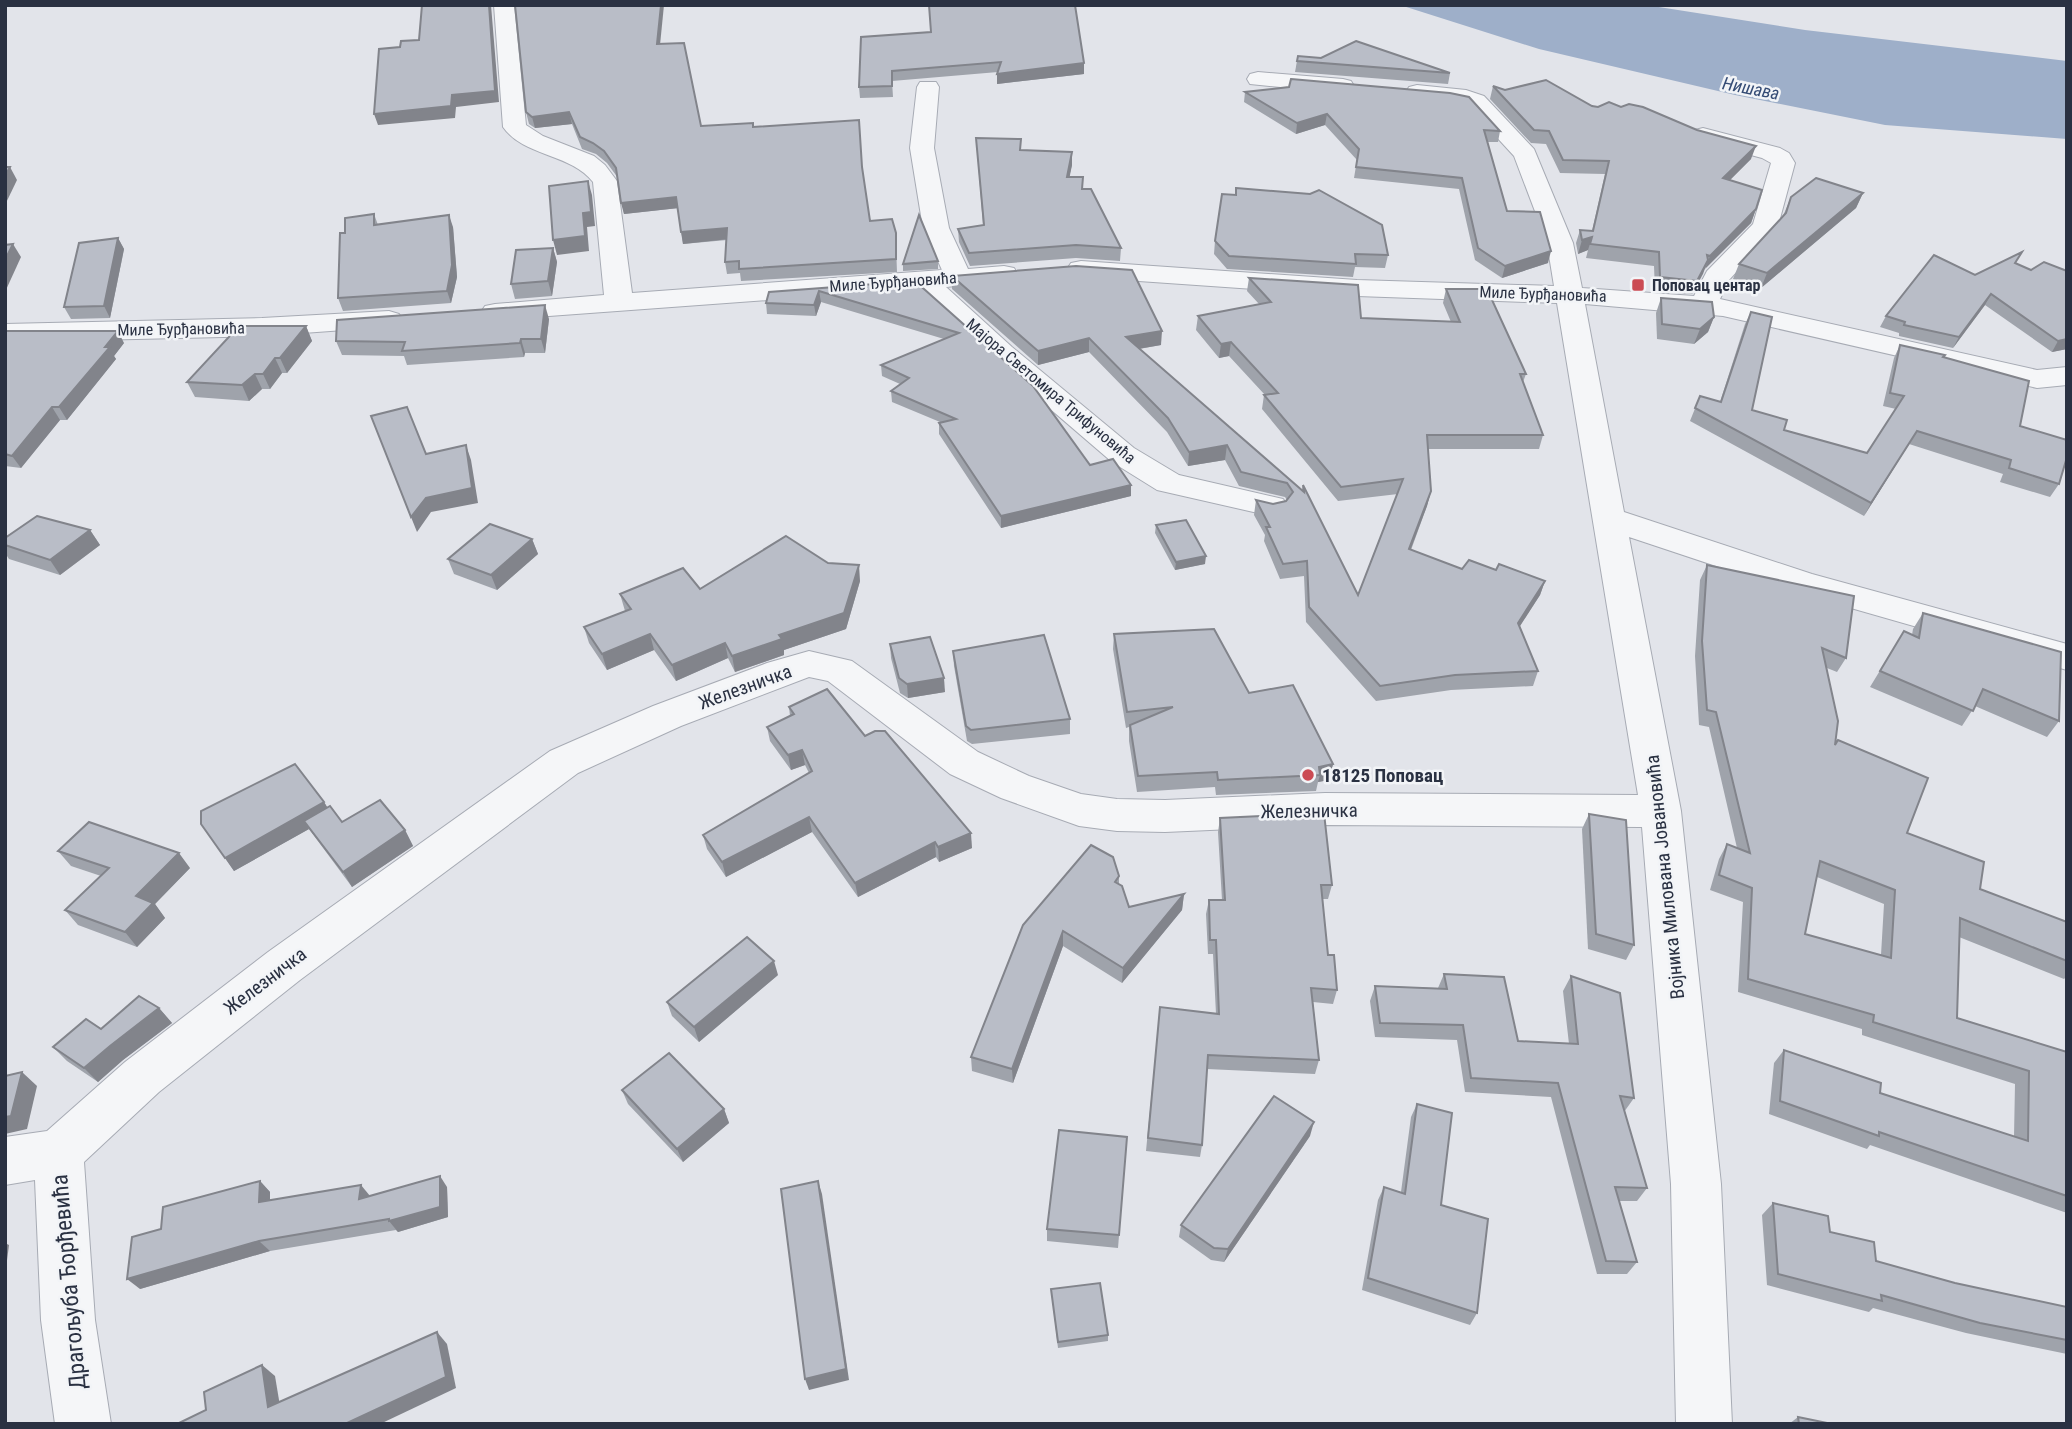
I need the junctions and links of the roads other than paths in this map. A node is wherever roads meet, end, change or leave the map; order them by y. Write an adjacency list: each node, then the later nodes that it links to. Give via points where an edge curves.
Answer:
1 (504, 5): 10 (street, via 515,127 568,152 598,170 605,181)
2 (1258, 79): 4 (street)
3 (928, 87): 7 (street, via 922,148 936,228)
4 (1367, 88)
5 (1395, 90): 9 (street, Војника Милована Јовановића, via 1476,101 1525,154 1560,243)
6 (1701, 135): 11 (street, via 1771,153 1783,163 1765,226 1717,277)
7 (958, 277): 8 (street, Миле Ђурђановића); 9 (street, Миле Ђурђановића, via 1076,269 1357,288)
8 (922, 279): 10 (street, Миле Ђурђановића); 18 (street, Мајора Светомира Трифуновића, via 1123,455 1169,483)
9 (1570, 294): 11 (street, Миле Ђурђановића); 19 (street, Војника Милована Јовановића)
10 (619, 304): 12 (street, Миле Ђурђановића)
11 (1703, 305): 16 (street, Миле Ђурђановића)
12 (472, 314)
13 (419, 318): 14 (street, Миле Ђурђановића)
14 (5, 333)
15 (2067, 376): 16 (street, Миле Ђурђановића)
16 (2037, 379): 17 (street)
17 (2067, 394)
18 (1271, 506)
19 (1611, 519): 20 (street, via 1800,582); 21 (street, Војника Милована Јовановића)
20 (2067, 657)
21 (1661, 811): 22 (street, Железничка, via 1325,809 1165,816 1079,810 964,763 839,670 810,664 692,706 564,762 284,966 142,1077); 25 (street, Војника Милована Јовановића, via 1696,1184)
22 (59, 1153): 23 (street, Драгољуба Ђорђевића); 24 (street, Драгољуба Ђорђевића, via 68,1320)
23 (5, 1161)
24 (83, 1424)
25 (1704, 1424)

